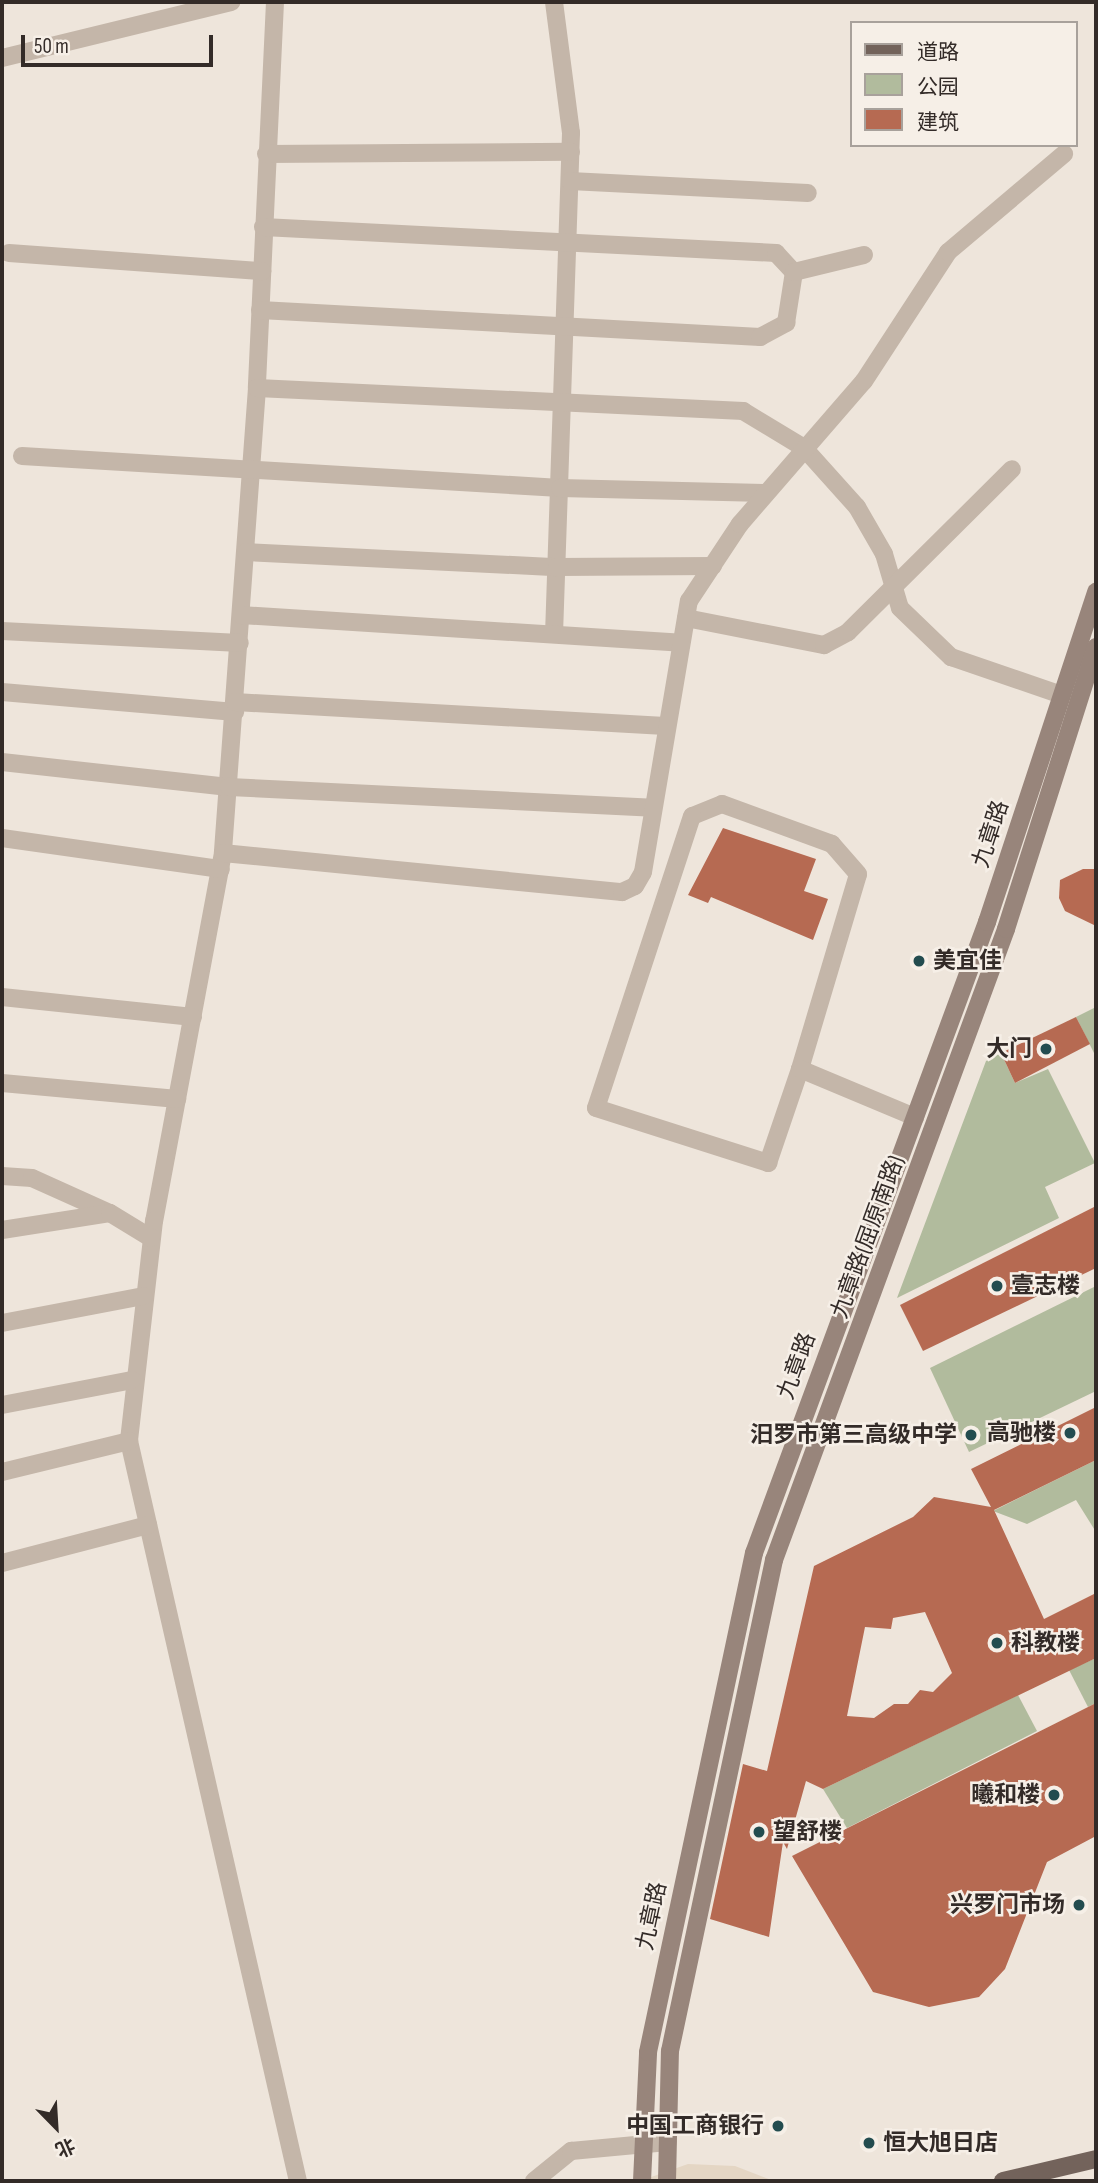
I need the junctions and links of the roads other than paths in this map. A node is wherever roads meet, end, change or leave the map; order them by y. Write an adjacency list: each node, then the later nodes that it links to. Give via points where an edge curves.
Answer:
1 (231, 2): 4 (street)
2 (275, 2): 6 (street)
3 (554, 2): 5 (street)
4 (2, 58)
5 (571, 152): 6 (street); 8 (street)
6 (266, 153): 10 (street)
7 (1064, 154): 20 (street, via 947,252 864,381)
8 (570, 181): 9 (street); 11 (street)
9 (808, 193)
10 (263, 227): 11 (street); 14 (street)
11 (568, 245): 15 (street, via 776,253); 17 (street)
12 (9, 253): 14 (street)
13 (864, 255): 15 (street)
14 (262, 271): 16 (street)
15 (794, 272): 17 (street, via 786,323 760,337)
16 (260, 310): 17 (street); 18 (street)
17 (566, 323): 19 (street)
18 (257, 388): 19 (street); 23 (street)
19 (564, 405): 20 (street, via 743,411); 24 (street)
20 (804, 448): 25 (street); 29 (street, via 873,530)
21 (22, 456): 23 (street)
22 (1012, 469): 29 (street)
23 (251, 473): 24 (street); 26 (street)
24 (560, 488): 25 (street); 28 (street)
25 (766, 493): 27 (street)
26 (246, 552): 28 (street); 31 (street)
27 (713, 566): 28 (street); 32 (street)
28 (557, 567): 34 (street)
29 (891, 589): 32 (street, via 848,632 824,645); 39 (street, via 917,626 967,667)
30 (1096, 592): 39 (street, 九章路)
31 (241, 615): 34 (street); 35 (street)
32 (686, 618): 36 (street)
33 (2, 631): 35 (street)
34 (554, 634): 36 (street)
35 (240, 643): 40 (street)
36 (681, 643): 41 (street)
37 (1096, 648): 65 (street, 九章路(屈原南路), via 1006,929 774,1560 670,2051)
38 (2, 692): 40 (street)
39 (1062, 695): 52 (street, 九章路)
40 (235, 707): 41 (street); 43 (street)
41 (665, 726): 44 (street)
42 (2, 762): 43 (street)
43 (229, 787): 44 (street); 46 (street)
44 (652, 808): 46 (street, via 643,872 622,892)
45 (2, 838): 46 (street)
46 (222, 861): 48 (street)
47 (2, 997): 48 (street)
48 (192, 1017): 51 (street)
49 (800, 1069): 49 (street, via 768,1163 596,1108 692,817 723,804 832,845 858,874); 52 (street)
50 (2, 1083): 51 (street)
51 (177, 1099): 56 (street)
52 (915, 1117): 66 (street, 九章路, via 754,1553 648,2052)
53 (2, 1176): 54 (street, via 32,1178)
54 (110, 1213): 55 (street); 56 (street)
55 (2, 1230)
56 (151, 1238): 57 (street)
57 (143, 1296): 58 (street); 59 (street)
58 (2, 1323)
59 (132, 1380): 60 (street); 61 (street)
60 (2, 1405)
61 (129, 1441): 62 (street); 63 (street)
62 (2, 1472)
63 (148, 1525): 64 (street); 68 (street)
64 (2, 1563)
65 (667, 2142): 66 (street); 71 (street, 九章路(屈原南路))
66 (642, 2143): 69 (street, via 571,2151); 70 (street, 九章路)
67 (1096, 2159): 72 (main road)
68 (299, 2181)
69 (534, 2181)
70 (642, 2181)
71 (667, 2181)
72 (1003, 2181)

